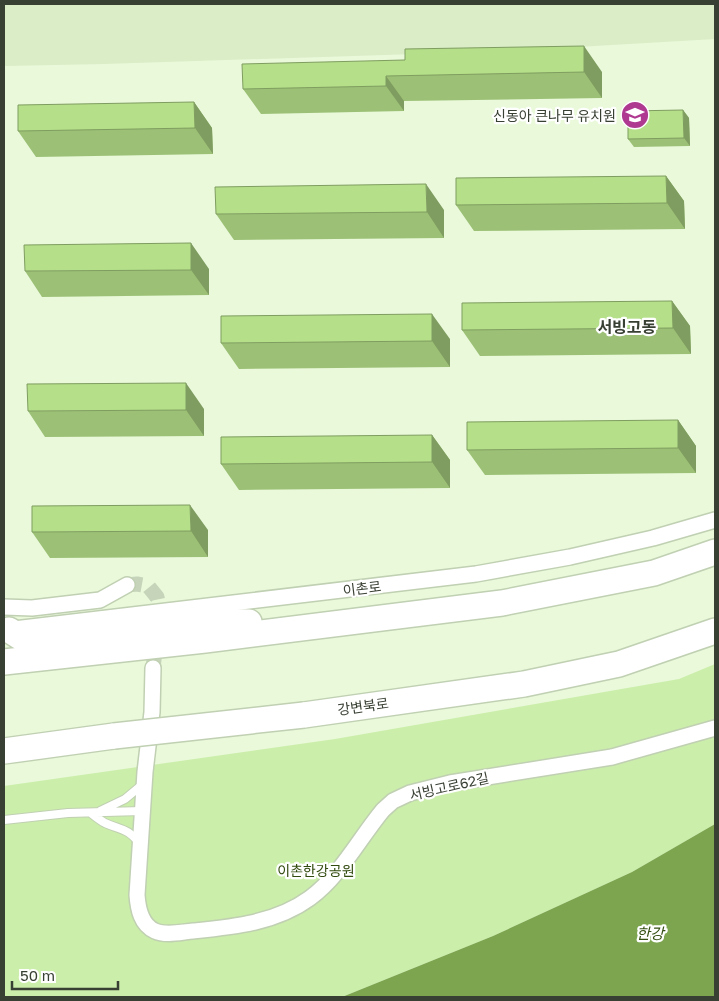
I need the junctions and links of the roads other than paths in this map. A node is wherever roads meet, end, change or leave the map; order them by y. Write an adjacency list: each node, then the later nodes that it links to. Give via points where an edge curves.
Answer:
1 (715, 520): 4 (street, 이촌로, via 570,557 476,574)
2 (715, 552): 5 (highway, via 654,573 502,603)
3 (127, 585): 4 (street, via 100,600 32,608)
4 (5, 621): 5 (highway, via 20,637 38,641 198,621)
5 (342, 623): 7 (highway)
6 (715, 631): 11 (highway, 강변북로, bridge, via 619,664 524,684)
7 (4, 662)
8 (153, 668): 13 (street, 서빙고로62길)
9 (715, 728): 17 (street, 서빙고로62길, via 612,757 450,783 410,793 383,810 332,877 311,898 293,909 246,924 168,933 147,926 138,908 137,895)
10 (4, 736): 11 (highway)
11 (68, 741): 12 (highway, 강변북로)
12 (4, 751)
13 (145, 778): 14 (street, 서빙고로62길); 15 (lane, via 125,799)
14 (142, 811): 15 (lane); 17 (street, 서빙고로62길)
15 (92, 814): 16 (lane, via 68,813); 17 (lane, via 131,833)
16 (4, 820)
17 (141, 845)

